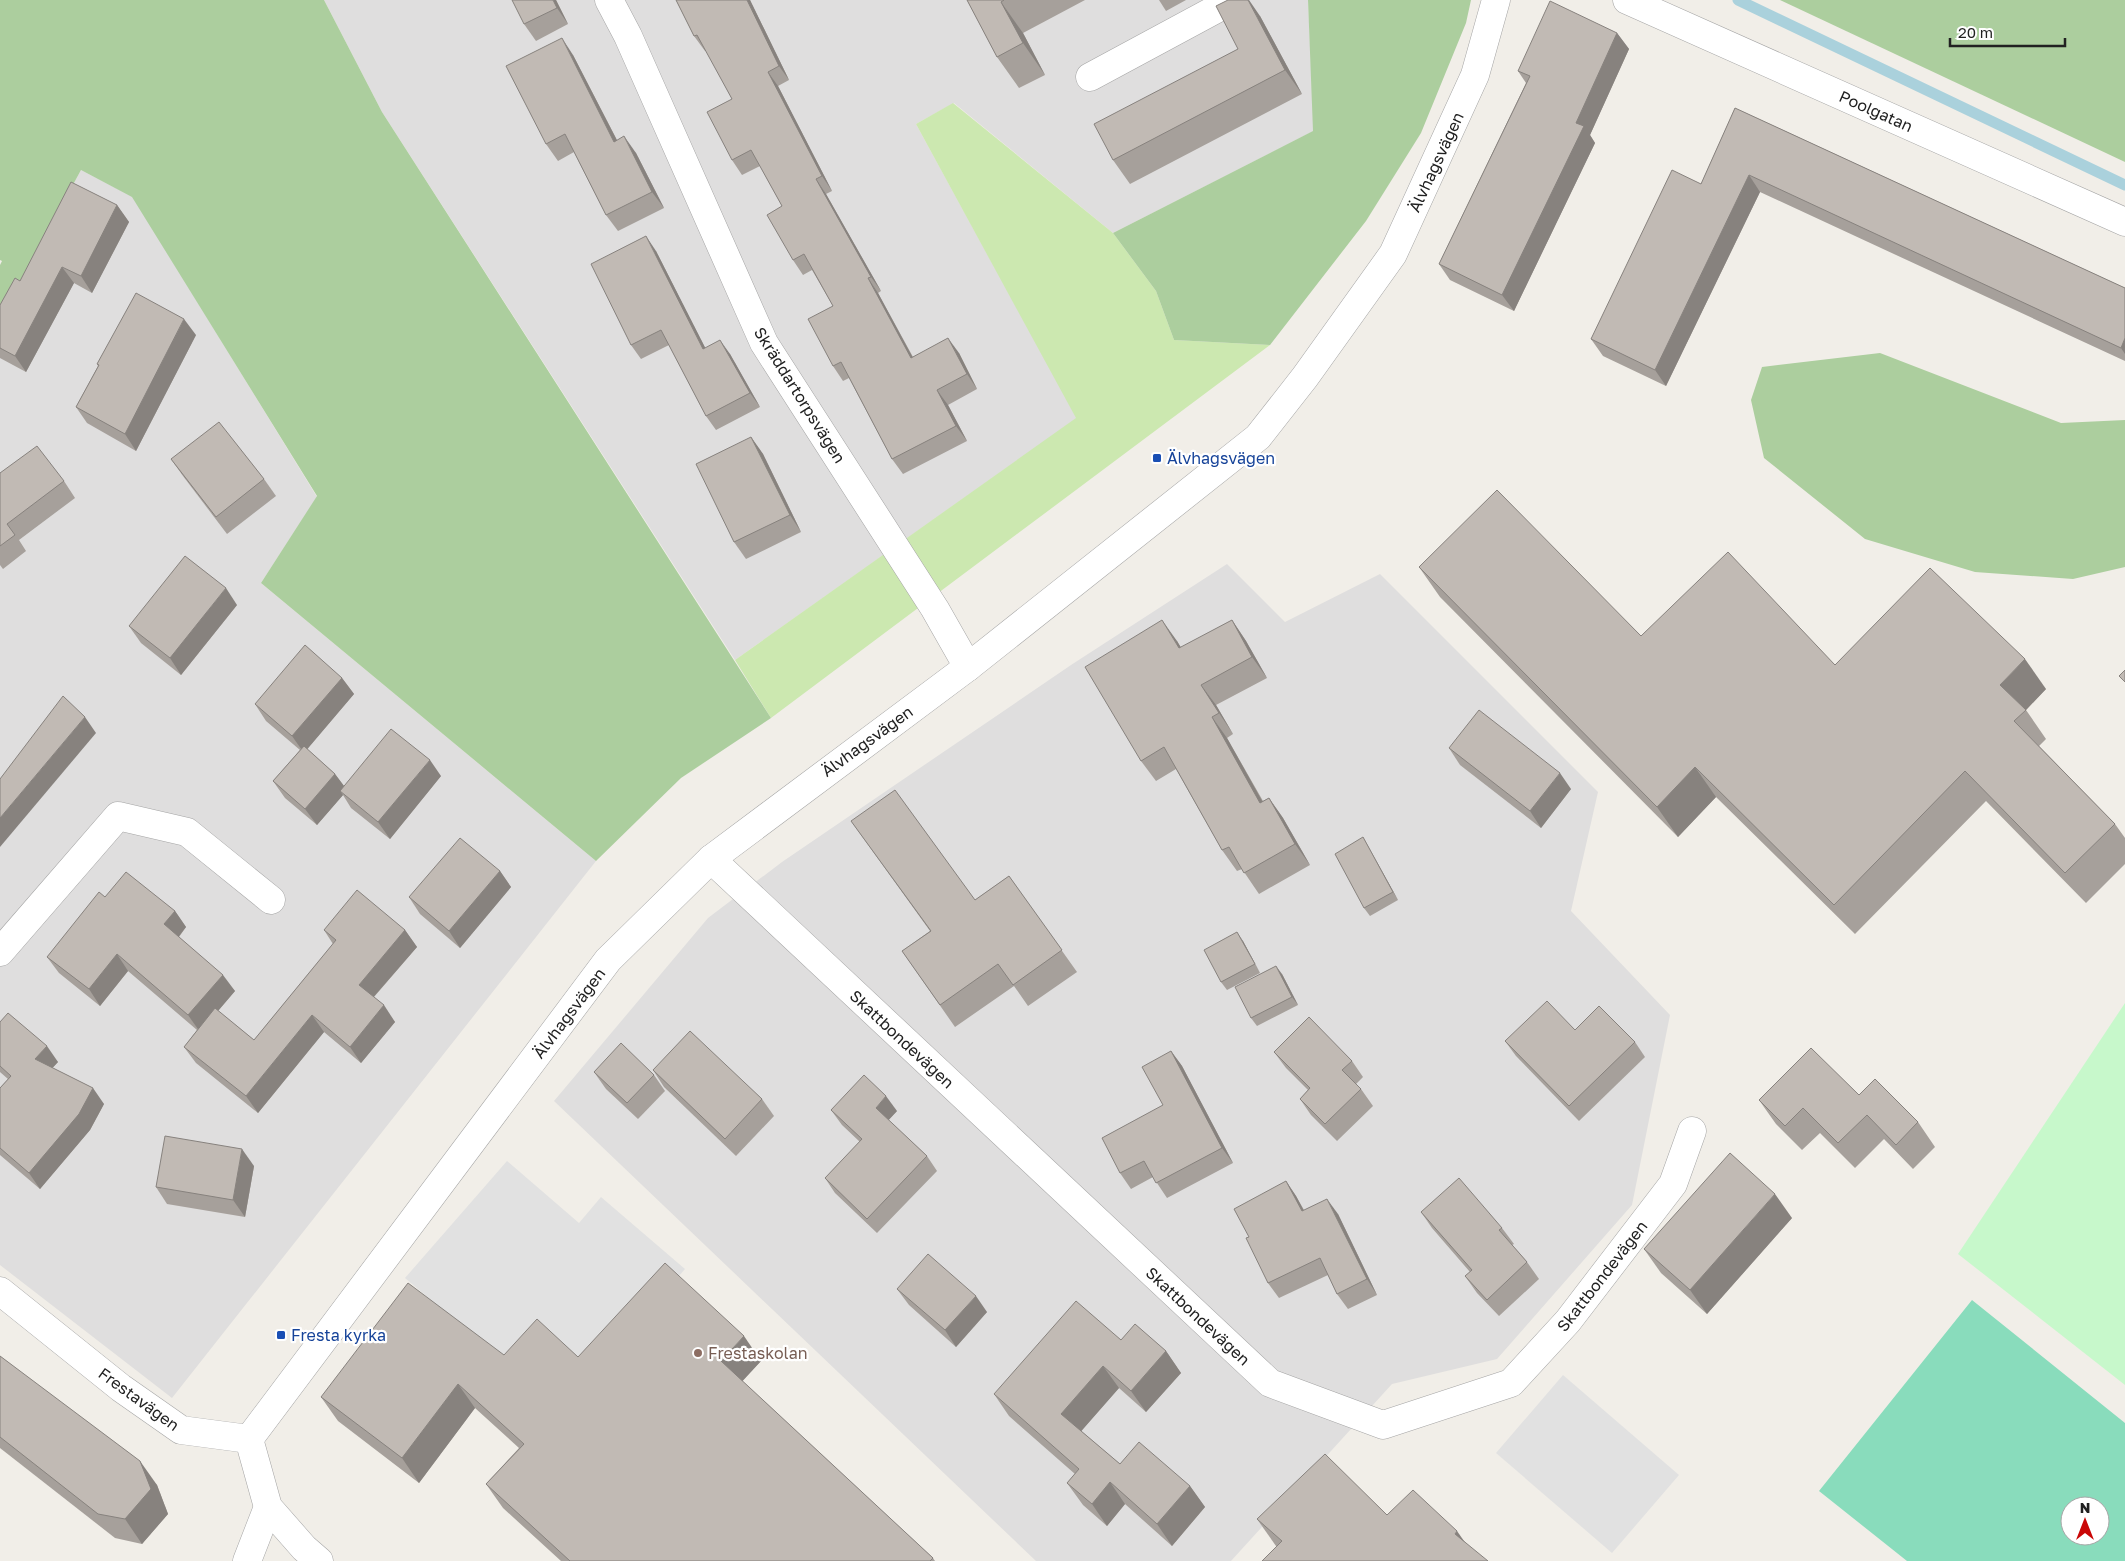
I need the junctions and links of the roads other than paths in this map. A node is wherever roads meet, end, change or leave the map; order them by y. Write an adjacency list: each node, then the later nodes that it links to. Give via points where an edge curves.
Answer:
1 (609, 0): 7 (street, Skräddartorpsvägen, via 764,343 935,609)
2 (1233, 0): 5 (street)
3 (1496, 0): 7 (street, Älvhagsvägen, via 1475,75 1393,254 1306,377 1258,437)
4 (1627, 0): 6 (street, Poolgatan)
5 (1090, 76)
6 (2125, 222)
7 (968, 667): 8 (street, Älvhagsvägen)
8 (711, 859): 11 (street, Skattbondevägen, via 1270,1383 1383,1425 1511,1383 1568,1321 1673,1184); 13 (street, Älvhagsvägen, via 608,960)
9 (271, 900): 10 (street, via 187,832 118,816)
10 (0, 952)
11 (1692, 1131)
12 (0, 1291): 13 (street, Frestavägen, via 120,1388 181,1430)
13 (249, 1439): 14 (street)
14 (268, 1507): 15 (street); 16 (street)
15 (247, 1561)
16 (319, 1561)

